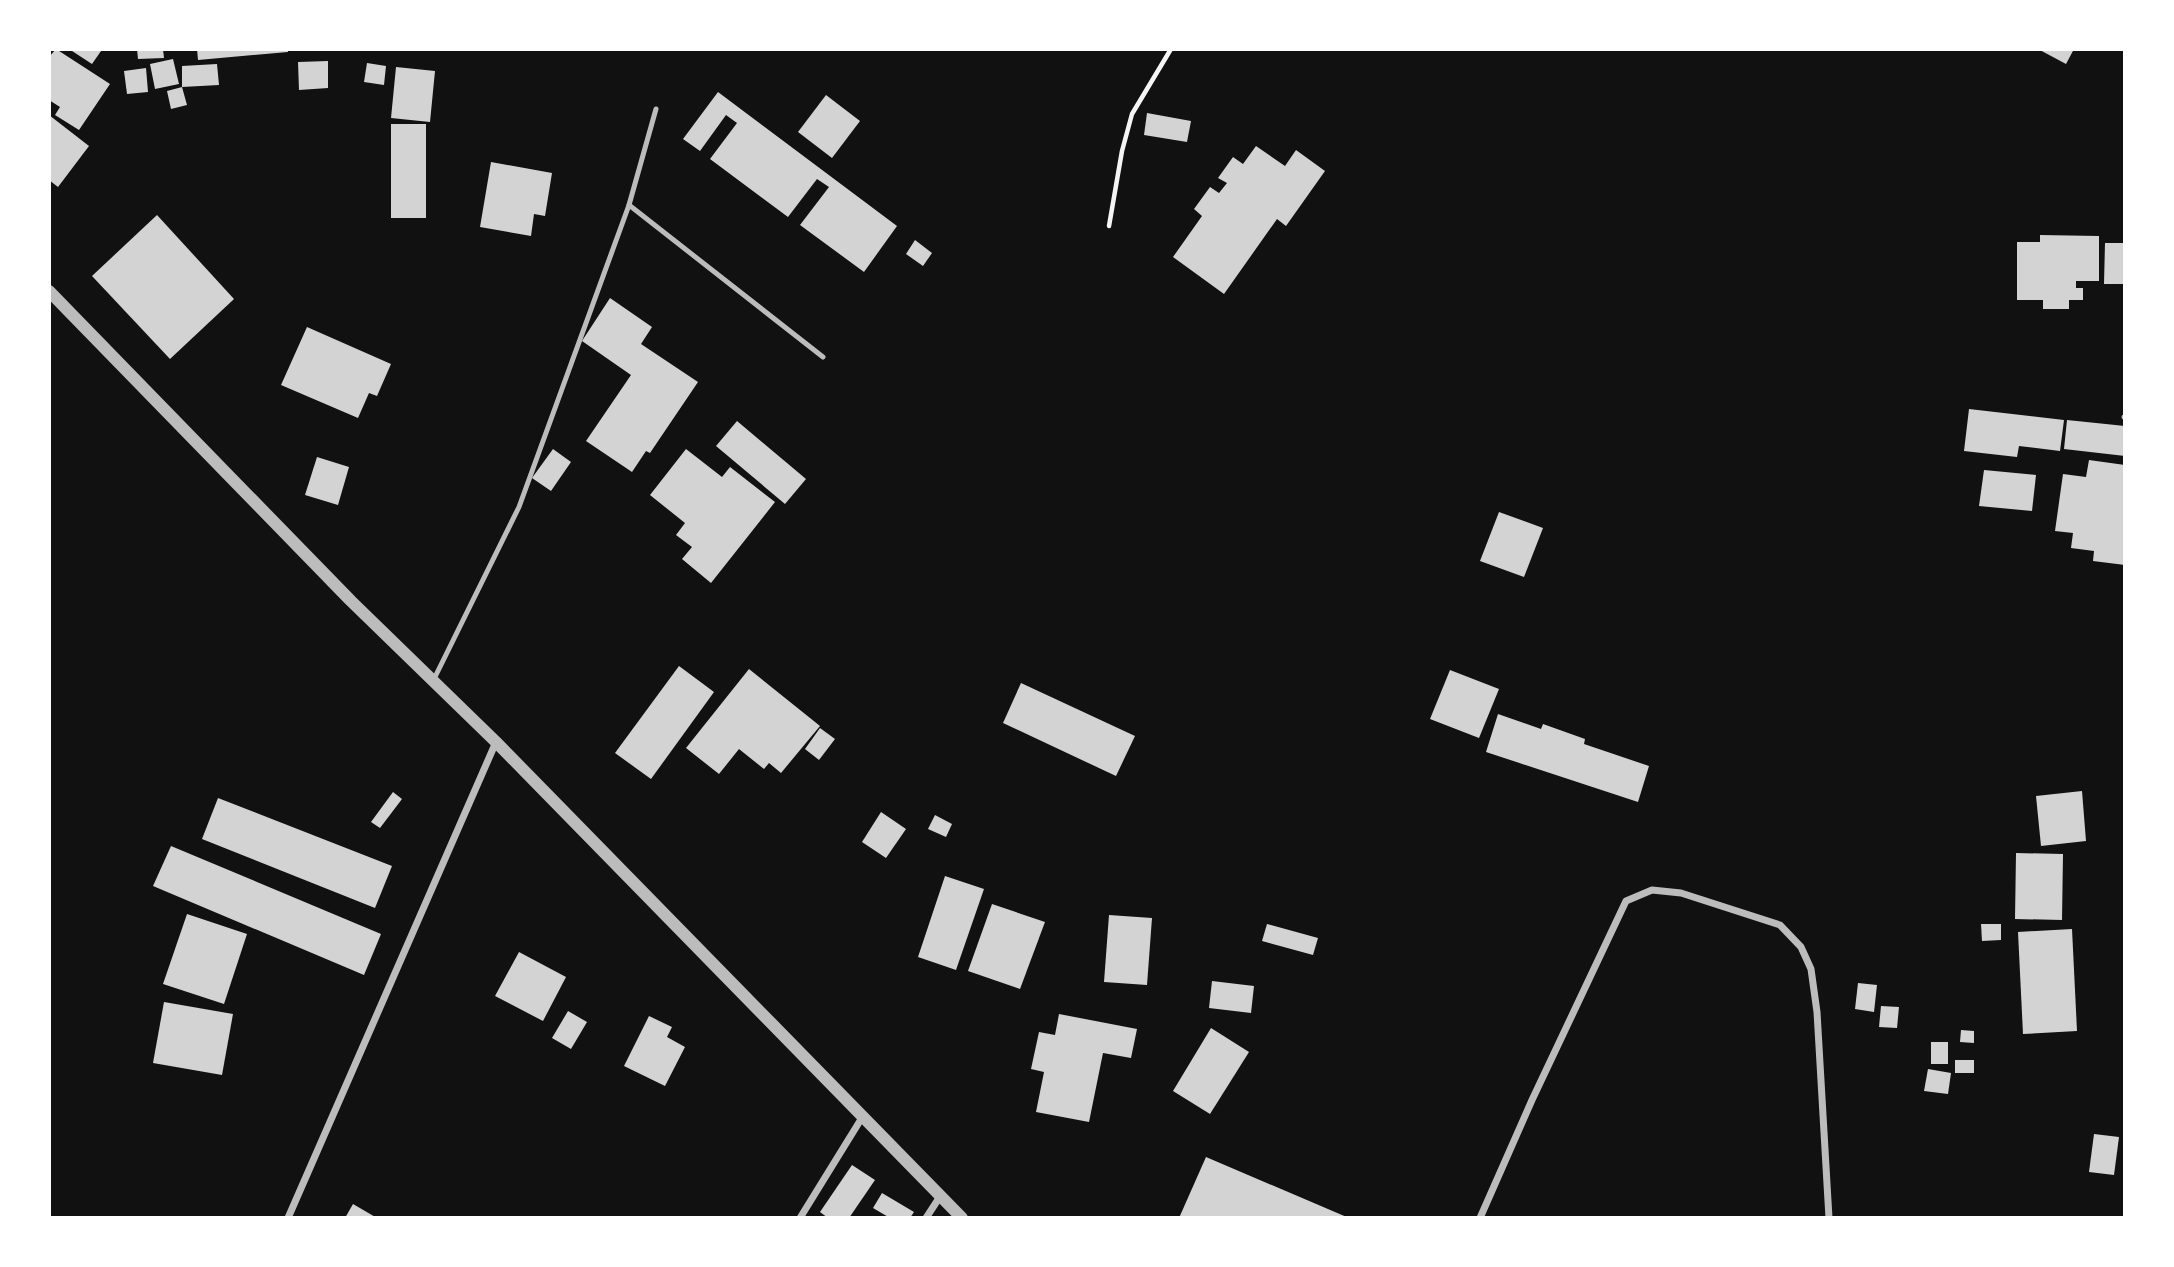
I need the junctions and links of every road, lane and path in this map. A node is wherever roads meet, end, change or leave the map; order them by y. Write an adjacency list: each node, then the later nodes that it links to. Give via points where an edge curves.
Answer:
1 (1171, 49): 4 (path, via 1132,114)
2 (656, 109): 3 (lane)
3 (629, 205): 6 (lane); 7 (lane, via 519,507)
4 (1109, 226)
5 (49, 291): 7 (street)
6 (823, 356)
7 (434, 680): 8 (street)
8 (496, 742): 9 (street); 11 (street)
9 (864, 1116): 10 (street); 12 (street)
10 (941, 1195): 13 (street); 14 (street)
11 (288, 1218)
12 (800, 1218)
13 (926, 1218)
14 (962, 1218)
15 (1480, 1218): 16 (street, via 1626,901 1652,890 1681,893 1780,925 1801,947 1811,969 1817,1012)
16 (1829, 1218)

